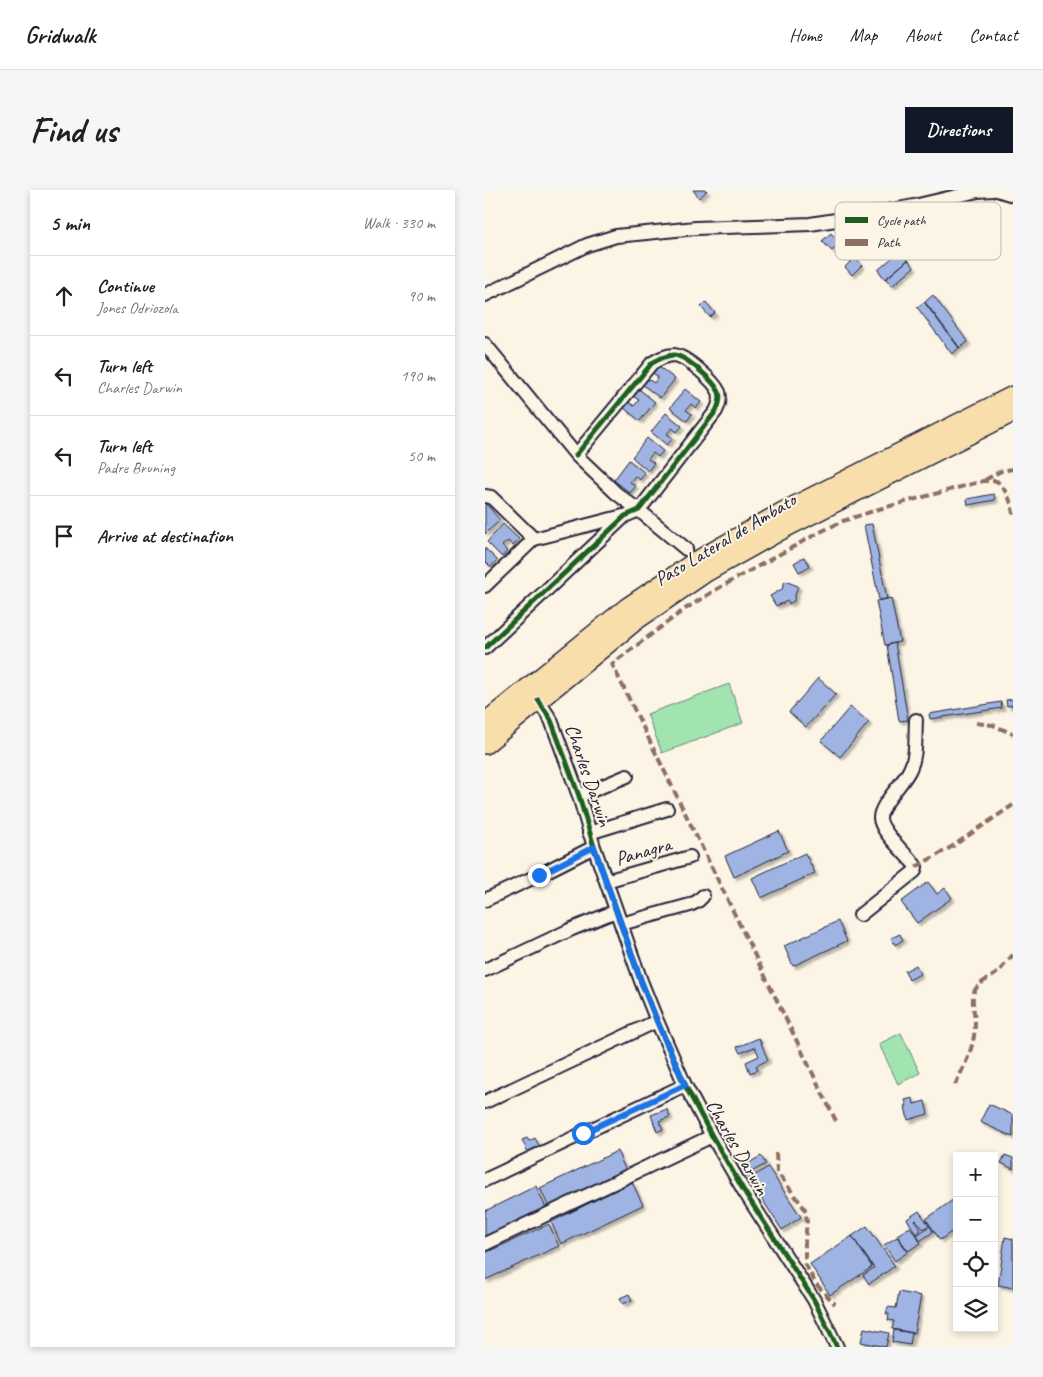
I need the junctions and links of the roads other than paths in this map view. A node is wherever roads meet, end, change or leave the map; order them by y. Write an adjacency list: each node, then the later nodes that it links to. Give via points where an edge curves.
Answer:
1 (993, 190): 4 (street)
2 (997, 190): 3 (street)
3 (1013, 195)
4 (932, 202)
5 (835, 220): 6 (street, via 615,236 587,245)
6 (485, 295)
7 (485, 344): 10 (street)
8 (1013, 396): 20 (highway, Paso Lateral de Ambato, via 783,512 697,562 627,608)
9 (1013, 412): 18 (highway, Paso Lateral de Ambato, via 788,526 706,572 637,620)
10 (577, 455): 12 (street, via 616,493); 12 (street, via 652,363 675,355 704,374 719,391 719,406)
11 (485, 496): 14 (street, via 491,497)
12 (639, 510): 13 (street); 15 (street)
13 (625, 516): 14 (street); 17 (street)
14 (534, 540): 16 (street)
15 (686, 549)
16 (485, 586)
17 (485, 648)
18 (538, 700): 21 (highway, Paso Lateral de Ambato); 23 (street, Charles Darwin, via 551,720)
19 (916, 720): 32 (street, via 909,771 882,809 879,819 914,864 915,871)
20 (485, 723)
21 (485, 744)
22 (627, 776): 23 (street)
23 (579, 796): 25 (street, Charles Darwin)
24 (667, 809): 25 (street)
25 (589, 832): 26 (street, Charles Darwin)
26 (594, 847): 28 (street, Charles Darwin); 30 (street)
27 (690, 858): 28 (street, Panagra)
28 (606, 881): 31 (street, Charles Darwin)
29 (703, 896): 33 (street, via 690,905)
30 (485, 900)
31 (616, 910): 33 (street, Charles Darwin); 34 (street)
32 (859, 915)
33 (621, 924): 35 (street, Charles Darwin)
34 (485, 970)
35 (657, 1021): 36 (street, Charles Darwin); 37 (street)
36 (685, 1085): 38 (street, Charles Darwin); 39 (street)
37 (485, 1102)
38 (712, 1136): 40 (street); 41 (street, Charles Darwin, via 814,1300)
39 (485, 1180)
40 (485, 1244)
41 (837, 1347)

